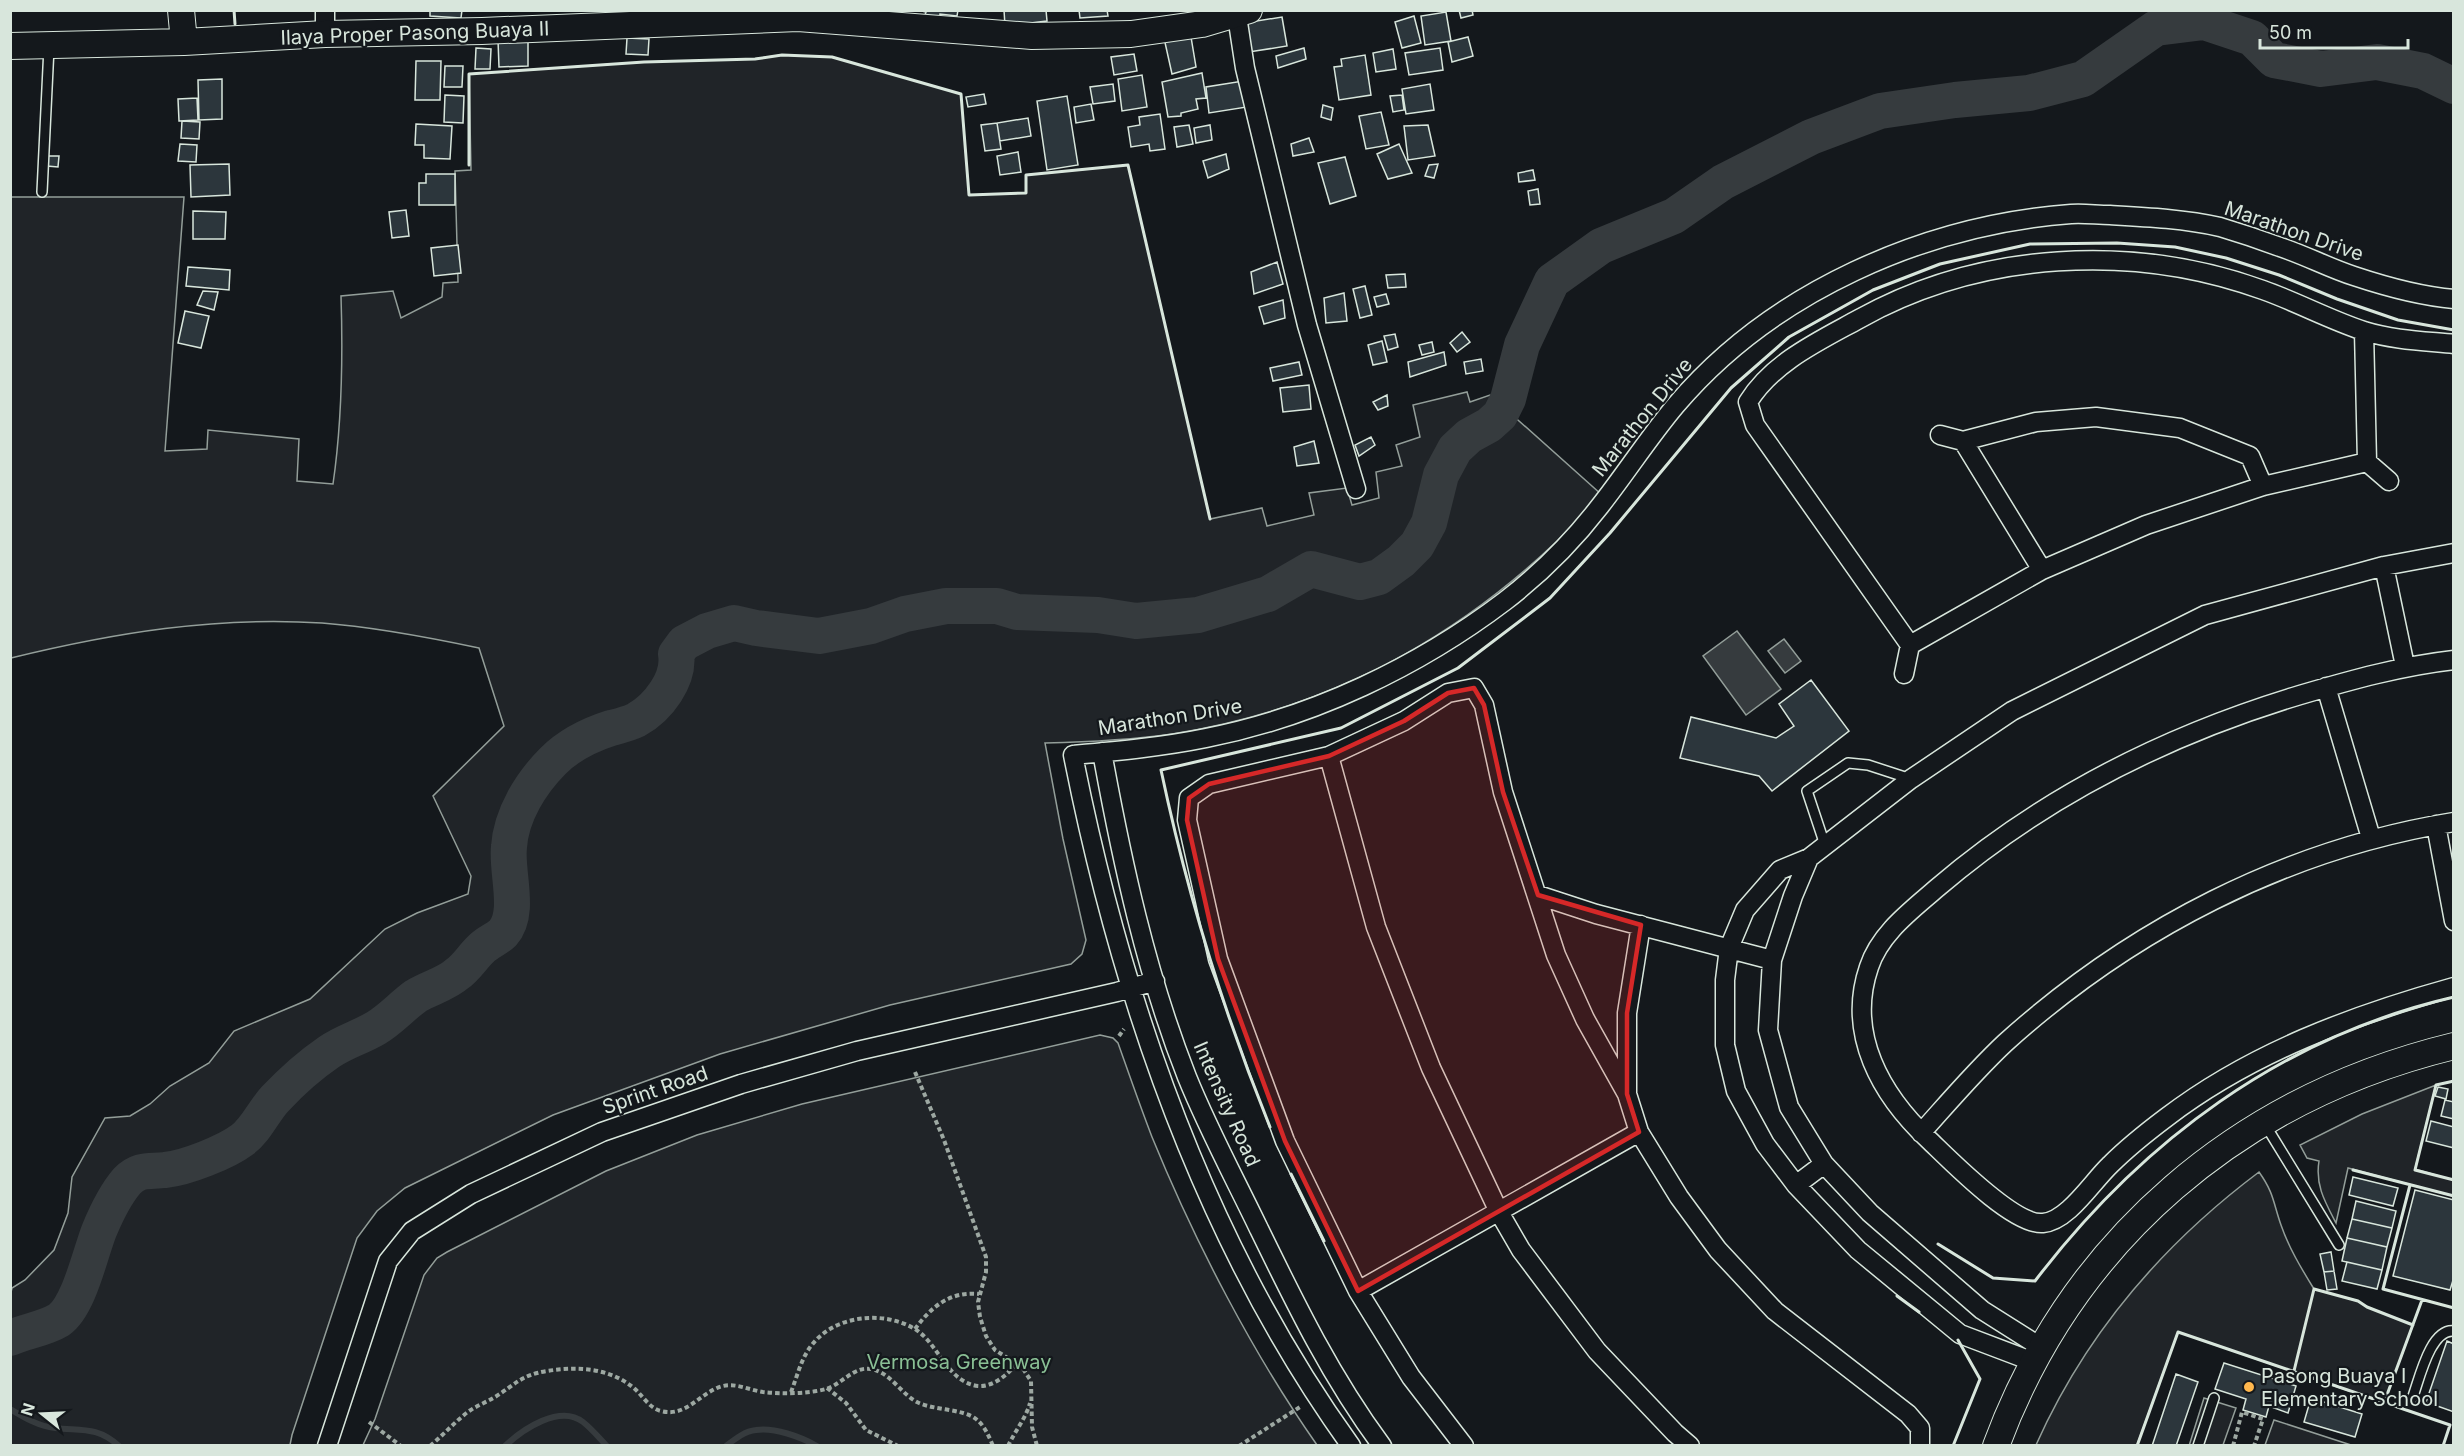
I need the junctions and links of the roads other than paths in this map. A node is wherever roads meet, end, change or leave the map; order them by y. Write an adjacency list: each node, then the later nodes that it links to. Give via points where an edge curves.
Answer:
1 (181, 10): 4 (street)
2 (1241, 12): 3 (street, Ilaya Proper Pasong Buaya II, via 1202,24 1131,34 1032,36 798,18 482,32); 16 (street, via 1245,68 1308,325)
3 (325, 22): 4 (street, Ilaya Proper Pasong Buaya II)
4 (184, 42): 6 (street, Ilaya Proper Pasong Buaya II)
5 (10, 46): 6 (street, Ilaya Proper Pasong Buaya II)
6 (49, 47): 7 (lane)
7 (42, 192)
8 (2454, 300): 25 (street, Marathon Drive, via 2420,296 2352,276 2218,227 2138,216 2074,213 2012,221 1935,238 1858,267 1723,354 1675,406 1597,510 1555,557 1506,600 1430,651 1348,694 1278,720 1205,739)
9 (2364, 331): 10 (street); 13 (street); 20 (street, via 2262,289 2196,270 2118,260 2046,262 1967,276 1884,305 1800,351 1757,388 1748,402 1755,425)
10 (2454, 344)
11 (1940, 435): 12 (street)
12 (1963, 441): 15 (street, via 2036,422 2096,417 2180,428 2250,456); 19 (street)
13 (2367, 462): 14 (street); 15 (street)
14 (2389, 481)
15 (2264, 486): 19 (street, via 2146,525)
16 (1356, 489)
17 (2454, 553): 18 (street)
18 (2384, 566): 22 (street); 27 (street, via 2205,615 2012,711)
19 (2042, 570): 20 (street)
20 (1910, 645): 23 (street)
21 (2454, 660): 22 (street)
22 (2405, 666): 24 (street)
23 (1904, 674)
24 (2326, 687): 29 (street); 44 (street, via 2239,714 2080,785 1956,871 1888,934 1870,963 1862,994 1863,1028 1870,1061 1890,1099)
25 (1102, 753): 37 (street, Intensity Road, via 1129,885); 39 (street, Marathon Drive, via 1072,755 1101,888)
26 (1329, 756): 32 (street, via 1404,721 1448,693 1474,688 1484,705 1503,792); 47 (street, via 1376,927 1431,1068); 49 (street, via 1209,784 1189,798 1187,820 1218,959 1285,1141)
27 (1911, 779): 30 (street); 30 (lane, via 1848,763 1807,791)
28 (2445, 823): 29 (street); 33 (street)
29 (2371, 838): 44 (street, via 2228,891 2125,950 2073,985 2003,1044)
30 (1825, 845): 31 (street)
31 (1809, 858): 35 (street, via 1780,870 1745,910); 36 (street)
32 (1538, 895): 34 (street); 41 (street, via 1556,955 1585,1019)
33 (2454, 921)
34 (1641, 925): 35 (street); 41 (street, via 1627,1013)
35 (1729, 948): 36 (street); 46 (street, via 1725,1045 1736,1091 1765,1144)
36 (1772, 960): 45 (street, via 1768,1030 1789,1107)
37 (1155, 981): 39 (street, Sprint Road); 56 (street, Intensity Road, via 1188,1078 1303,1320 1336,1380)
38 (2454, 987): 44 (street, via 2349,1020 2261,1059 2213,1086 2168,1116 2109,1166 2064,1214 2043,1223 2022,1220 1970,1179)
39 (1130, 988): 54 (street, Sprint Road, via 857,1051 741,1084 602,1132 471,1194 412,1231 388,1261); 55 (street, via 1162,1083 1225,1228 1274,1324)
40 (2454, 1046): 42 (street, via 2343,1082)
41 (1627, 1094): 43 (street)
42 (2263, 1121): 48 (lane); 51 (street, via 2200,1165 2143,1216 2092,1273)
43 (1639, 1132): 47 (street); 59 (street, via 1718,1250 1774,1311 1908,1414 1920,1428)
44 (1921, 1132)
45 (1824, 1164): 46 (street); 51 (street, via 1870,1213)
46 (1796, 1185): 51 (street, via 1858,1250 1960,1334)
47 (1498, 1212): 49 (street); 58 (street, via 1533,1267 1597,1352)
48 (2339, 1245)
49 (1358, 1291): 57 (street, via 1412,1377)
50 (2454, 1331): 53 (lane, via 2442,1333 2433,1342)
51 (2038, 1355): 60 (street)
52 (2214, 1398): 61 (lane)
53 (2412, 1399)
54 (327, 1446)
55 (1351, 1446)
56 (1382, 1446)
57 (1464, 1446)
58 (1690, 1446)
59 (1920, 1446)
60 (1996, 1446)
61 (2198, 1446)

